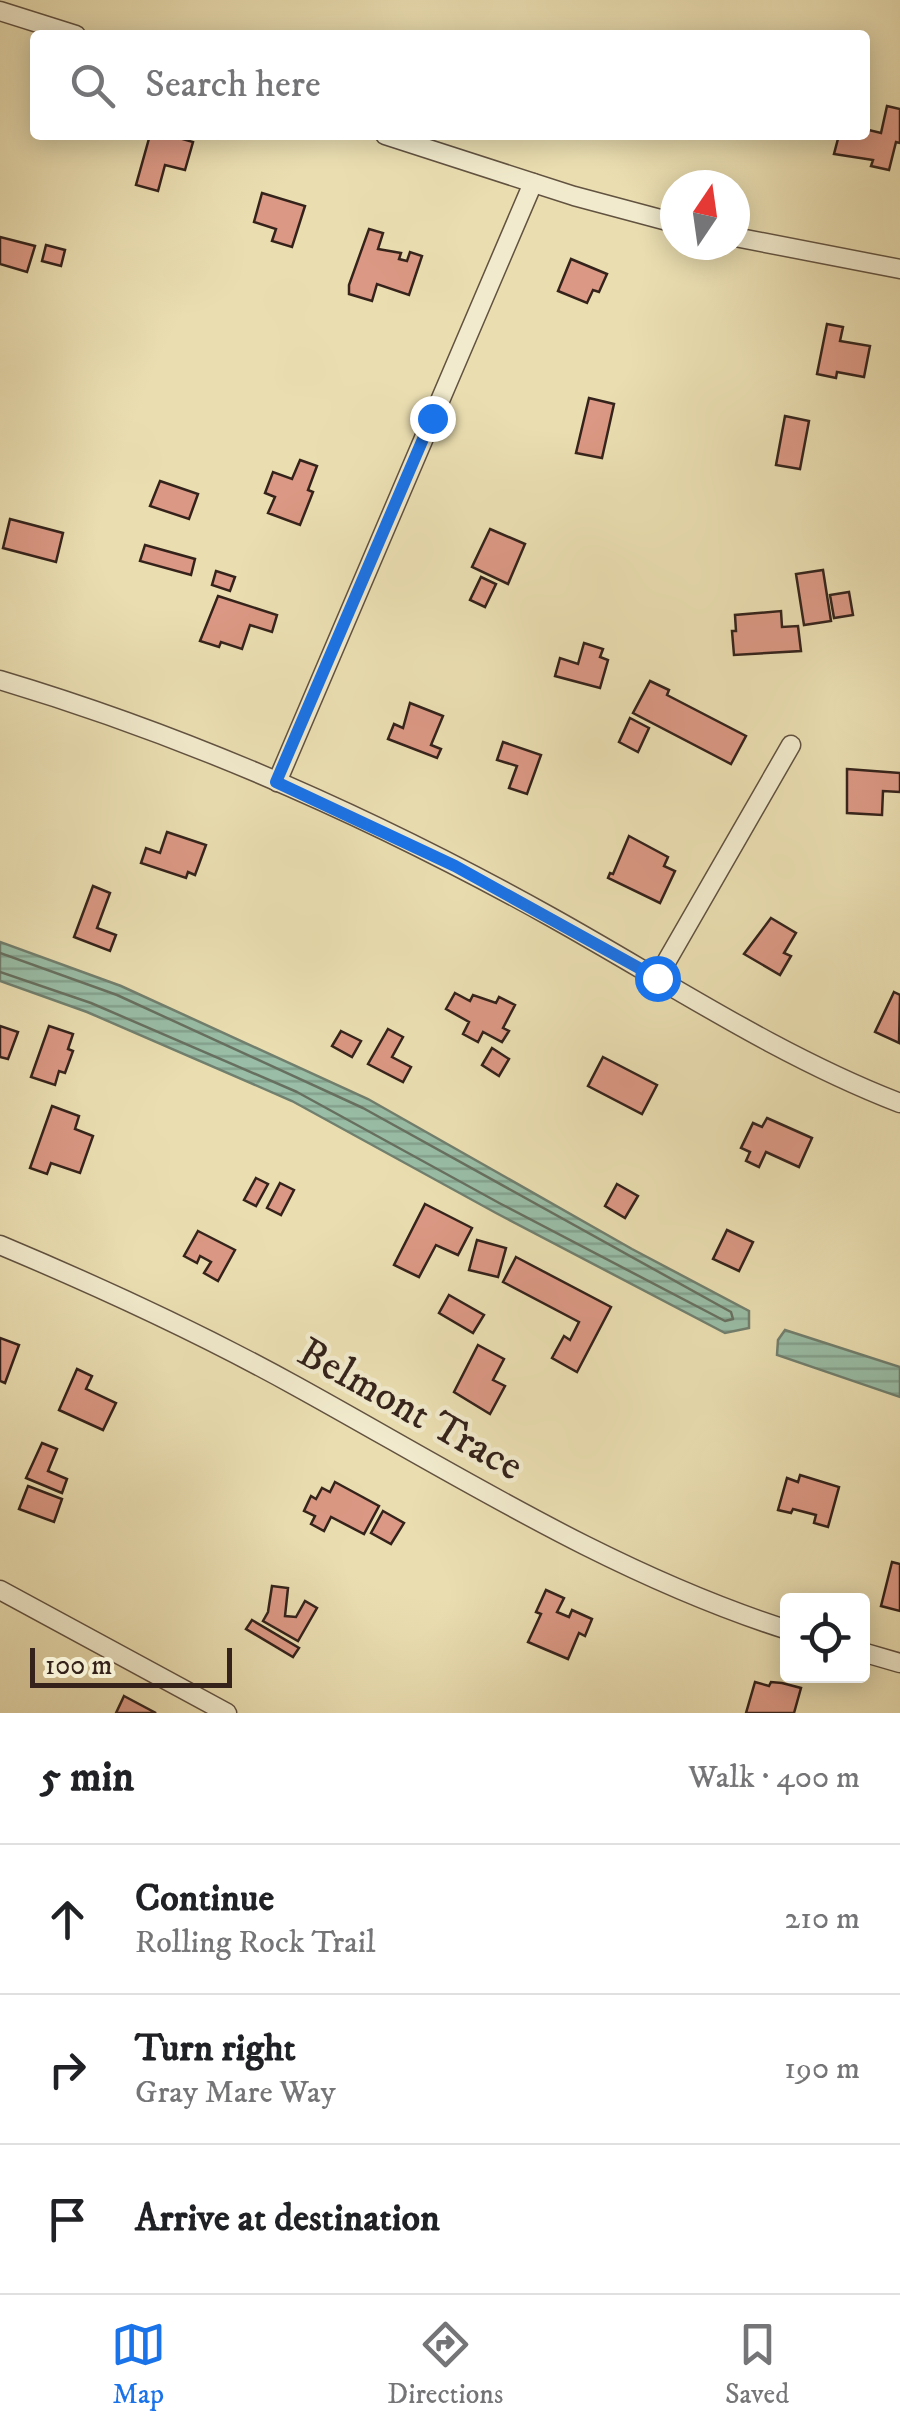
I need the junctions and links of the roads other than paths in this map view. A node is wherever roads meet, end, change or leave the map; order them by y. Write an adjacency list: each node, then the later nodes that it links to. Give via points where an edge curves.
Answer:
1 (0, 10): 2 (street)
2 (61, 30)
3 (400, 140): 4 (street)
4 (533, 183): 5 (street); 10 (street)
5 (660, 220)
6 (750, 239): 7 (street)
7 (900, 269)
8 (0, 680): 10 (street)
9 (791, 744): 11 (street)
10 (276, 782): 11 (street, via 455,866)
11 (657, 978): 12 (street, via 765,1040)
12 (900, 1103)
13 (0, 1246): 15 (street, Belmont Trace, via 219,1344 476,1488 676,1589)
14 (0, 1590): 18 (street)
15 (780, 1627)
16 (870, 1654): 17 (street)
17 (900, 1663)
18 (227, 1713)

